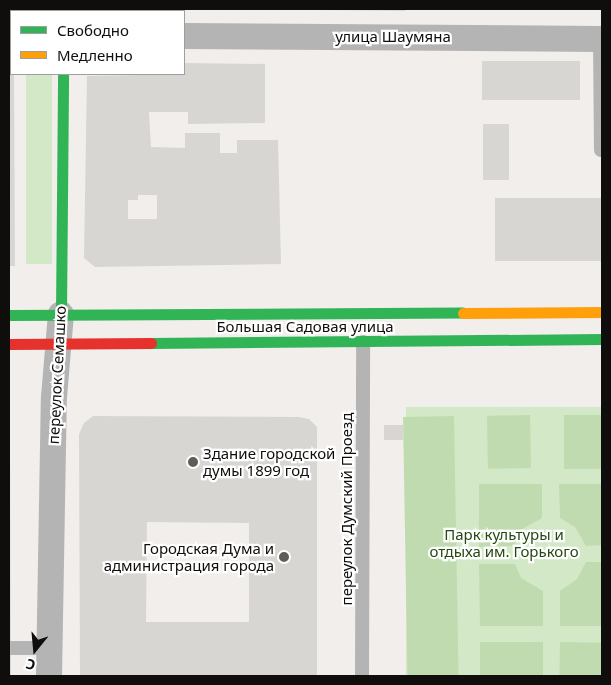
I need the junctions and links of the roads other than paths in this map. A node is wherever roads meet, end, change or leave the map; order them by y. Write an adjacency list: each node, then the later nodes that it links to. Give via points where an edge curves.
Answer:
1 (185, 36): 2 (street, улица Шаумяна)
2 (601, 38): 4 (lane)
3 (64, 75): 7 (main road, переулок Семашко)
4 (601, 150)
5 (602, 312): 7 (main road, Большая Садовая улица)
6 (9, 314): 7 (main road, Большая Садовая улица)
7 (61, 314): 11 (street, переулок Семашко)
8 (602, 339): 9 (main road, Большая Садовая улица)
9 (363, 342): 11 (main road, Большая Садовая улица); 15 (lane, переулок Думский Проезд)
10 (9, 344): 11 (main road, Большая Садовая улица)
11 (56, 344): 13 (street, переулок Семашко)
12 (9, 648): 13 (lane)
13 (49, 648): 14 (street, переулок Семашко)
14 (49, 676)
15 (362, 676)

